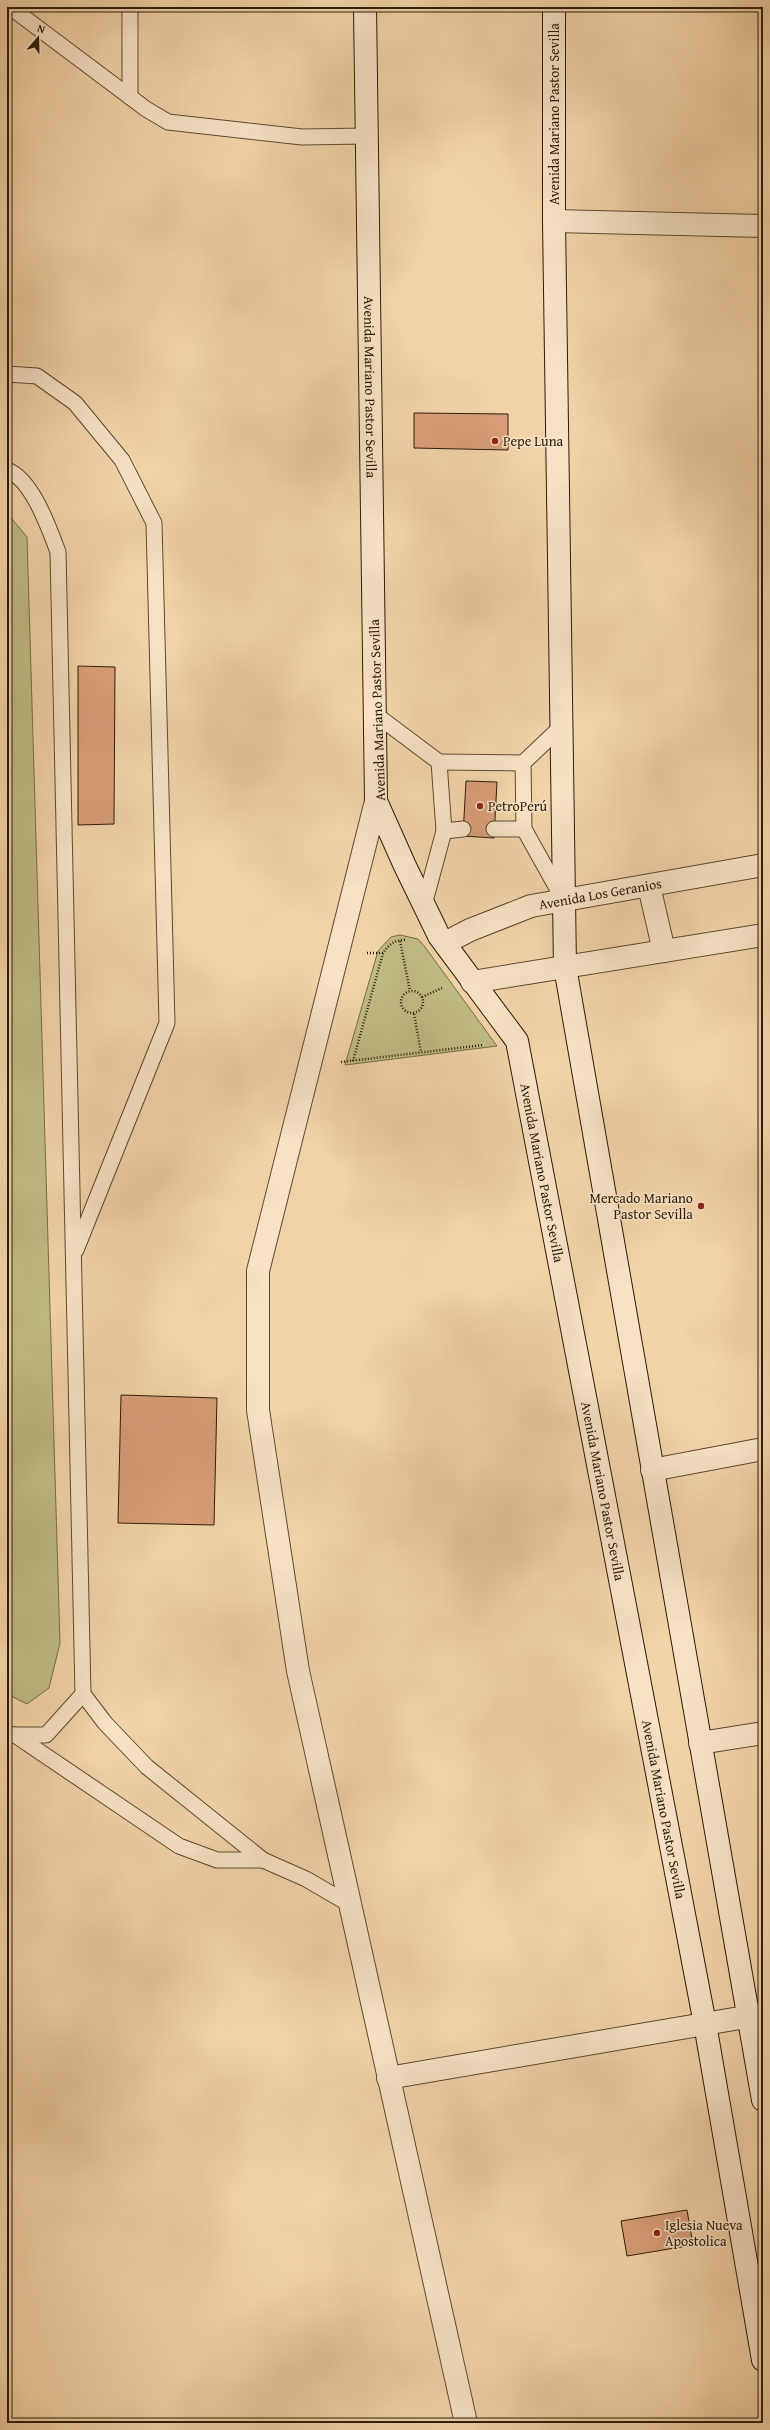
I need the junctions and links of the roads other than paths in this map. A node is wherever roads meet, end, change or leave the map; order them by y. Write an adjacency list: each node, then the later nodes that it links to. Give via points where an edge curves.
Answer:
1 (10, 7): 5 (lane)
2 (130, 7): 5 (lane)
3 (365, 7): 6 (main road, Avenida Mariano Pastor Sevilla)
4 (554, 7): 7 (main road, Avenida Mariano Pastor Sevilla)
5 (130, 97): 6 (lane, via 168,122 302,137)
6 (367, 136): 11 (main road, Avenida Mariano Pastor Sevilla)
7 (554, 221): 8 (main road); 12 (main road, Avenida Mariano Pastor Sevilla)
8 (763, 226)
9 (7, 374): 29 (lane, via 37,376 75,403 122,460 154,524 167,1023)
10 (7, 470): 29 (lane, via 17,474 44,514 58,552)
11 (375, 714): 13 (lane); 15 (main road, Avenida Mariano Pastor Sevilla)
12 (561, 727): 14 (lane); 22 (main road, Avenida Mariano Pastor Sevilla)
13 (439, 762): 14 (lane); 19 (lane)
14 (523, 762): 16 (lane)
15 (376, 801): 23 (main road, Avenida Mariano Pastor Sevilla); 37 (main road, via 258,1271 258,1410 298,1671)
16 (524, 828): 18 (lane); 22 (lane)
17 (463, 829): 19 (lane)
18 (494, 829)
19 (444, 830): 23 (lane)
20 (763, 865): 21 (main road, Avenida Los Geranios)
21 (649, 886): 22 (main road, Avenida Los Geranios); 26 (main road)
22 (564, 900): 25 (main road, Avenida Los Geranios, via 531,906); 27 (main road, Avenida Mariano Pastor Sevilla)
23 (424, 905): 25 (main road, Avenida Mariano Pastor Sevilla)
24 (763, 934): 26 (main road)
25 (445, 943): 28 (main road, Avenida Mariano Pastor Sevilla)
26 (664, 950): 27 (main road)
27 (565, 967): 28 (main road); 31 (main road, Avenida Mariano Pastor Sevilla)
28 (472, 982): 39 (main road, Avenida Mariano Pastor Sevilla, via 517,1041)
29 (74, 1257): 32 (lane)
30 (763, 1449): 31 (main road)
31 (652, 1470): 35 (main road, Avenida Mariano Pastor Sevilla)
32 (83, 1694): 34 (lane, via 46,1735); 36 (lane, via 105,1723 147,1767)
33 (763, 1733): 35 (main road)
34 (11, 1734): 36 (lane, via 179,1846 217,1860)
35 (700, 1743): 38 (main road, Avenida Mariano Pastor Sevilla)
36 (263, 1860): 37 (lane, via 306,1879)
37 (349, 1904): 40 (main road)
38 (756, 2015): 39 (main road); 41 (main road, Avenida Mariano Pastor Sevilla)
39 (705, 2024): 40 (main road); 42 (main road, Avenida Mariano Pastor Sevilla)
40 (388, 2078): 43 (main road)
41 (763, 2100)
42 (763, 2360)
43 (466, 2423)

